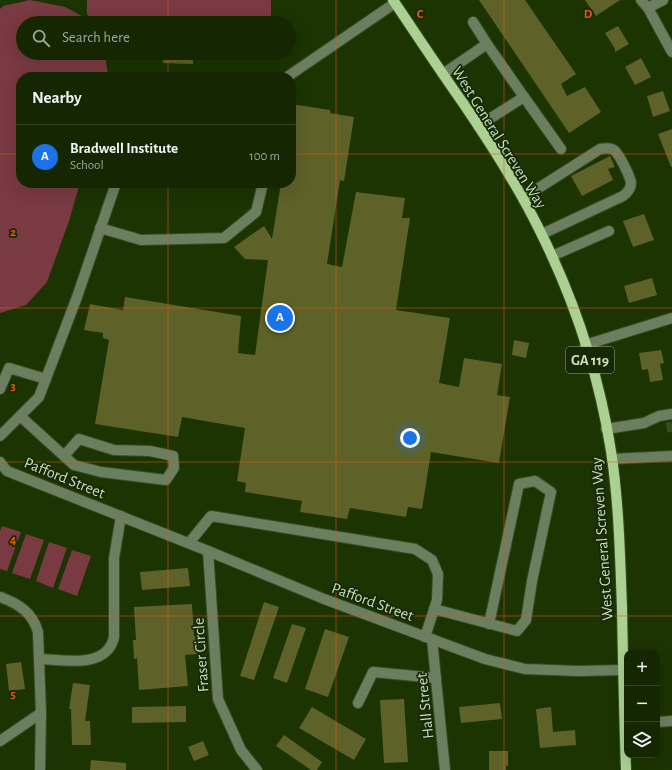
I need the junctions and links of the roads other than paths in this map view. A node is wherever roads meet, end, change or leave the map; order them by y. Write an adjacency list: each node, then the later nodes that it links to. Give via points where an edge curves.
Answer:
1 (641, 0): 4 (street)
2 (663, 0): 4 (street)
3 (394, 2): 8 (street); 9 (main road, West General Screven Way / GA 119)
4 (648, 8): 7 (street)
5 (473, 22): 6 (street)
6 (487, 44): 9 (street); 10 (street)
7 (672, 52)
8 (294, 72)
9 (443, 74): 11 (main road, West General Screven Way / GA 119)
10 (524, 97): 11 (street); 12 (street)
11 (478, 126): 15 (main road, West General Screven Way / GA 119)
12 (561, 149)
13 (114, 188): 16 (street)
14 (261, 188): 16 (street, via 256,212 224,238 141,240)
15 (523, 198): 18 (main road, West General Screven Way / GA 119); 18 (street, via 600,149 608,148 615,151 625,169 631,183 623,196)
16 (100, 228): 22 (street)
17 (609, 231): 19 (street)
18 (542, 234): 19 (main road, West General Screven Way / GA 119)
19 (552, 256): 21 (main road, West General Screven Way / GA 119, via 574,309)
20 (672, 318): 21 (street)
21 (585, 345): 26 (main road, West General Screven Way / GA 119)
22 (46, 379): 23 (street, via 9,368); 24 (street, via 39,397)
23 (0, 389)
24 (20, 416): 27 (street); 28 (street)
25 (671, 417): 26 (street, via 659,416 644,423)
26 (606, 429): 30 (main road, West General Screven Way / GA 119)
27 (0, 436)
28 (64, 456): 28 (street, via 74,465 101,472 166,480 174,468 173,456 150,451 114,450 79,439)
29 (672, 456): 30 (street)
30 (612, 458): 41 (main road, West General Screven Way / GA 119, via 620,536)
31 (0, 462): 32 (street, Pafford Street)
32 (4, 473): 33 (street, Pafford Street)
33 (121, 516): 34 (street, Pafford Street); 40 (street, via 114,558 112,645 104,655 95,659)
34 (189, 543): 35 (street, Pafford Street); 37 (street, via 211,516 415,549 432,560 438,574)
35 (208, 551): 39 (street, Pafford Street, via 324,599); 51 (street, Fraser Circle, via 218,699 241,750)
36 (0, 597): 40 (street, via 31,615 38,632)
37 (434, 609): 38 (street); 39 (street)
38 (489, 624): 38 (street, via 517,631 526,620 551,492 535,481 519,484)
39 (429, 638): 41 (street, Pafford Street, via 485,659 525,669); 42 (street, Hall Street)
40 (40, 660): 45 (street)
41 (623, 670): 43 (main road, West General Screven Way / GA 119)
42 (436, 678): 44 (street, via 373,672); 52 (street, Hall Street)
43 (624, 687)
44 (358, 703)
45 (41, 713): 48 (street); 50 (street)
46 (672, 721): 47 (street)
47 (660, 722)
48 (0, 741)
49 (626, 758): 53 (main road, West General Screven Way / GA 119)
50 (40, 770)
51 (257, 770)
52 (445, 770)
53 (626, 770)

